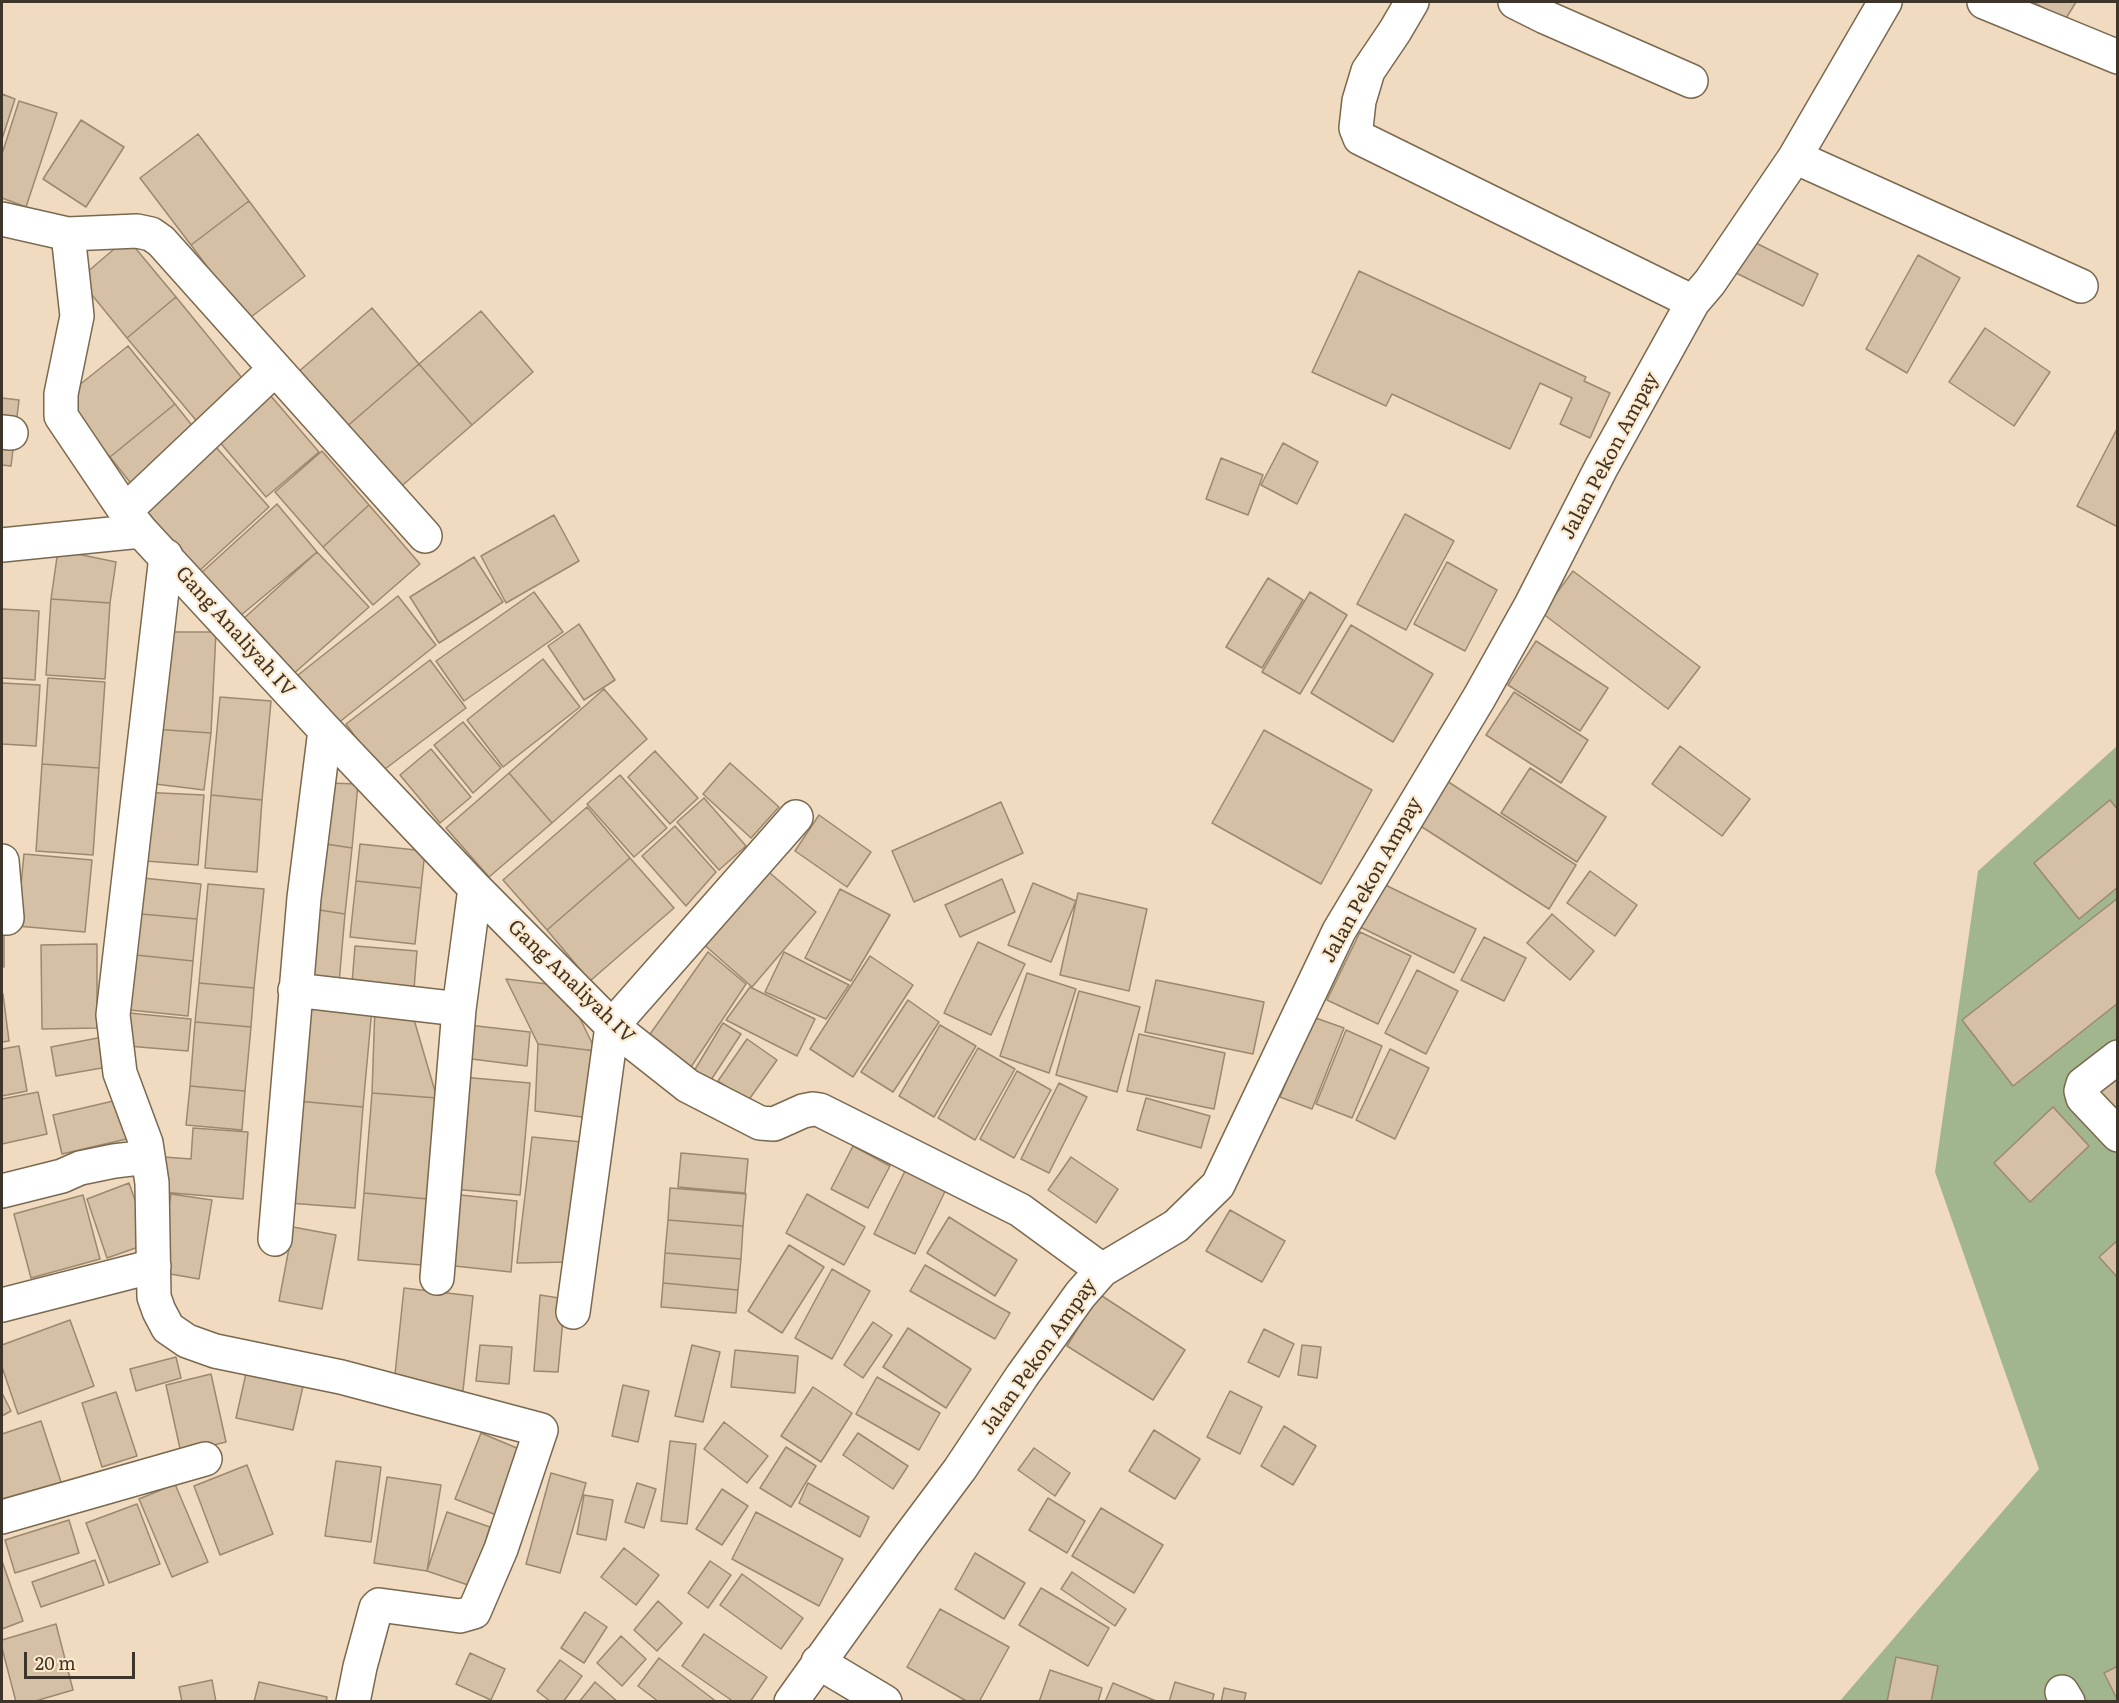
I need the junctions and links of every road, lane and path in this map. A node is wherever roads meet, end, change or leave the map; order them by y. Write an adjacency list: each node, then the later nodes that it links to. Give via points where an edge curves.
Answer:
1 (1412, 2): 11 (street, via 1368,70 1359,101 1356,128 1360,138)
2 (1515, 2): 6 (street)
3 (1885, 2): 7 (street, Jalan Pekon Ampay)
4 (1984, 2): 5 (street)
5 (2118, 57)
6 (1691, 81)
7 (1794, 157): 10 (street); 11 (street, Jalan Pekon Ampay)
8 (2, 219): 9 (street)
9 (68, 234): 12 (street, via 151,234); 13 (street, Gang Analiyah IV, via 77,316 61,416)
10 (2081, 286)
11 (1693, 302): 31 (street, Jalan Pekon Ampay, via 1479,698 1340,931 1218,1185 1176,1226)
12 (275, 369): 13 (street); 14 (street)
13 (133, 521): 15 (street); 16 (street, Gang Analiyah IV)
14 (425, 537)
15 (2, 545)
16 (166, 556): 17 (street, Gang Analiyah IV); 27 (street, via 113,1015 120,1073)
17 (325, 730): 20 (street, Gang Analiyah IV); 22 (street)
18 (796, 817): 24 (street)
19 (2, 861): 21 (street, via 7,918)
20 (475, 888): 23 (street); 24 (street, Gang Analiyah IV)
21 (2, 918)
22 (295, 990): 23 (street); 29 (street)
23 (459, 1009): 32 (street)
24 (612, 1026): 31 (street, Gang Analiyah IV, via 688,1086 760,1123 774,1124 803,1112 820,1110 1020,1210); 34 (street)
25 (2118, 1057): 26 (street, via 2083,1084 2081,1090 2083,1098)
26 (2118, 1135)
27 (148, 1157): 28 (street, via 81,1168); 30 (street)
28 (2, 1191)
29 (275, 1239)
30 (154, 1266): 33 (street); 38 (street, via 154,1297 159,1311 168,1328 187,1341 541,1430 501,1550 474,1612 460,1616 379,1605)
31 (1102, 1270): 37 (street, Jalan Pekon Ampay, via 1080,1295 960,1469)
32 (437, 1278)
33 (2, 1305)
34 (573, 1312)
35 (205, 1459): 36 (street)
36 (2, 1517)
37 (818, 1662): 39 (street, Jalan Pekon Ampay); 40 (street)
38 (353, 1701)
39 (791, 1701)
40 (885, 1701)

